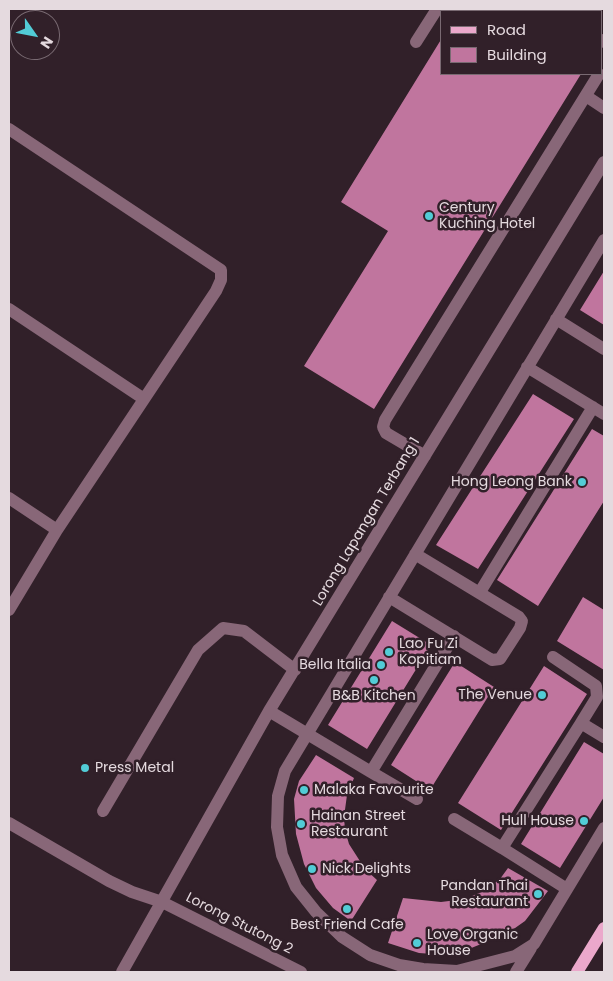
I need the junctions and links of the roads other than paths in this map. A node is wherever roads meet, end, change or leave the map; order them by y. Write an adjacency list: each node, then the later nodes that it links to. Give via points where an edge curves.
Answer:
1 (437, 9): 2 (street)
2 (416, 42)
3 (598, 75): 4 (street)
4 (586, 96): 5 (street); 16 (street, via 385,420 383,428 386,432)
5 (604, 108)
6 (9, 129): 13 (street, via 221,270 216,291)
7 (604, 163): 16 (street, Lorong Lapangan Terbang 1)
8 (604, 240): 10 (street)
9 (9, 308): 13 (street)
10 (556, 319): 11 (street); 12 (street)
11 (604, 349)
12 (527, 367): 14 (street); 19 (street)
13 (144, 399): 18 (street)
14 (592, 407): 15 (street); 20 (street)
15 (604, 414)
16 (425, 456): 25 (street, Lorong Lapangan Terbang 1)
17 (9, 498): 18 (street)
18 (57, 530): 22 (street)
19 (415, 554): 20 (street); 21 (street)
20 (480, 592): 23 (street, via 519,617 522,621 520,628 497,661)
21 (389, 597): 23 (street); 28 (street)
22 (9, 610)
23 (454, 636): 30 (street)
24 (553, 657): 27 (street, via 596,686 596,698)
25 (295, 670): 26 (street, Lorong Lapangan Terbang 1); 32 (street, via 244,631 223,628 198,650)
26 (269, 711): 28 (street); 38 (street, Lorong Lapangan Terbang 1)
27 (581, 723): 29 (street); 36 (street)
28 (306, 733): 30 (street); 41 (street, via 285,771 278,796 282,855 296,888 342,937 370,955 423,970 457,971 515,956)
29 (604, 737)
30 (371, 772): 31 (street)
31 (417, 799)
32 (103, 811)
33 (454, 819): 36 (street)
34 (9, 823): 38 (street, Lorong Stutong 2, via 132,892)
35 (604, 828): 37 (street)
36 (502, 848): 37 (street)
37 (567, 889): 41 (street)
38 (162, 902): 43 (street, Lorong Lapangan Terbang 1); 44 (street, Lorong Stutong 2)
39 (604, 928): 42 (main road)
40 (604, 942): 42 (main road)
41 (534, 944): 45 (street)
42 (577, 971)
43 (122, 972)
44 (301, 972)
45 (516, 972)

